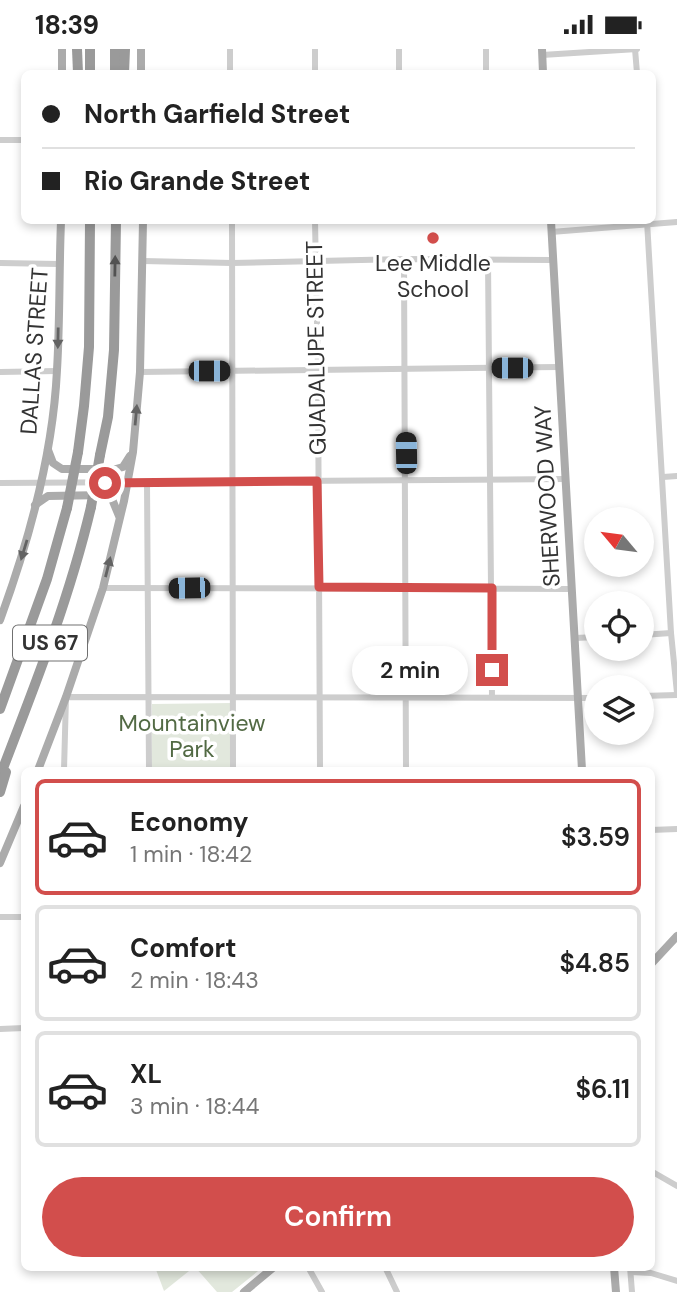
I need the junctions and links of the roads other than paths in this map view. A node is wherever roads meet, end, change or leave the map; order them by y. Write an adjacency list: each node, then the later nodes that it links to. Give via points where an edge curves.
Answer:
1 (62, 49): 13 (main road)
2 (77, 49): 14 (highway)
3 (90, 49): 15 (highway)
4 (115, 49): 16 (highway)
5 (125, 49): 17 (highway)
6 (141, 49): 18 (main road)
7 (230, 49): 19 (street)
8 (315, 49): 20 (street)
9 (400, 49): 21 (street)
10 (486, 49): 22 (street)
11 (636, 49): 12 (street); 24 (street)
12 (542, 52): 23 (main road)
13 (62, 70)
14 (78, 70)
15 (90, 70)
16 (115, 70)
17 (124, 70)
18 (141, 70)
19 (230, 70)
20 (315, 70)
21 (399, 70)
22 (486, 70)
23 (543, 70)
24 (637, 70)
25 (0, 140): 26 (street)
26 (21, 140)
27 (656, 222): 28 (street)
28 (677, 222)
29 (61, 224): 46 (main road, DALLAS STREET)
30 (88, 224): 84 (highway, US 67, bridge, via 89,347 78,452 47,579)
31 (116, 224): 86 (highway, US 67, one-way to 31, bridge, via 79,556 108,417)
32 (143, 224): 42 (main road)
33 (232, 224): 45 (street)
34 (314, 224): 39 (street, GUADALUPE STREET)
35 (551, 224): 38 (main road, SHERWOOD WAY)
36 (628, 224): 38 (street)
37 (647, 224): 58 (street)
38 (551, 232): 41 (main road, SHERWOOD WAY)
39 (314, 260): 40 (street); 45 (street); 50 (street, GUADALUPE STREET)
40 (404, 260): 43 (street); 49 (street)
41 (553, 260): 43 (street); 47 (main road, SHERWOOD WAY)
42 (143, 261): 45 (street); 54 (main road)
43 (488, 261): 48 (street)
44 (0, 263): 46 (street)
45 (232, 263): 52 (street)
46 (59, 264): 51 (main road, DALLAS STREET, one-way to 51)
47 (560, 367): 48 (street); 59 (main road, SHERWOOD WAY)
48 (487, 368): 49 (street); 61 (street)
49 (405, 369): 50 (street); 60 (street)
50 (318, 370): 52 (street); 62 (street, GUADALUPE STREET)
51 (57, 371): 53 (street); 55 (main road, DALLAS STREET)
52 (232, 371): 54 (street); 63 (street)
53 (0, 372)
54 (140, 372): 56 (main road, one-way to 54)
55 (47, 447): 56 (main road, via 53,463 62,470 116,469 123,467); 67 (main road, DALLAS STREET)
56 (133, 451): 65 (main road)
57 (677, 475): 58 (street)
58 (663, 477): 80 (street)
59 (565, 479): 61 (street); 76 (main road, SHERWOOD WAY)
60 (406, 480): 61 (street); 62 (street); 71 (street)
61 (490, 480): 74 (street)
62 (317, 481): 63 (street); 70 (street, GUADALUPE STREET)
63 (233, 482): 66 (street); 73 (street)
64 (0, 483): 67 (street)
65 (127, 483): 66 (street); 67 (street); 69 (main road)
66 (147, 483): 75 (street)
67 (40, 484): 68 (main road, DALLAS STREET)
68 (35, 505): 69 (main road, via 48,496 105,495 112,499); 78 (main road, DALLAS STREET, one-way to 78)
69 (120, 519): 72 (main road, one-way to 69)
70 (319, 587): 71 (street); 73 (street); 93 (street, GUADALUPE STREET)
71 (405, 587): 74 (street); 94 (street)
72 (103, 588): 75 (street); 88 (main road)
73 (233, 588): 75 (street); 92 (street)
74 (492, 588): 76 (street); 89 (street)
75 (148, 589): 90 (street)
76 (571, 589): 82 (main road, SHERWOOD WAY)
77 (0, 593): 78 (street)
78 (10, 593): 79 (main road, DALLAS STREET)
79 (0, 619)
80 (671, 633): 81 (street); 85 (street)
81 (654, 634)
82 (575, 638): 83 (street); 95 (main road, SHERWOOD WAY)
83 (584, 638)
84 (14, 671): 91 (highway); 97 (highway, US 67)
85 (677, 694): 87 (street)
86 (31, 695): 105 (highway, US 67); 106 (highway)
87 (654, 695)
88 (66, 697): 90 (street); 98 (main road); 99 (street)
89 (492, 697): 94 (street); 95 (street)
90 (148, 698): 92 (street); 100 (street)
91 (0, 699)
92 (234, 699): 93 (street); 101 (street)
93 (320, 699): 94 (street); 102 (street, GUADALUPE STREET)
94 (405, 699): 103 (street)
95 (578, 699): 96 (street); 104 (main road, SHERWOOD WAY)
96 (584, 699)
97 (0, 709)
98 (39, 767)
99 (64, 767)
100 (149, 767)
101 (233, 767)
102 (320, 767)
103 (406, 767)
104 (582, 767)
105 (0, 776)
106 (0, 792)
107 (21, 815): 110 (main road)
108 (677, 829): 109 (street)
109 (655, 830)
110 (0, 863)
111 (21, 916): 112 (street)
112 (0, 917)
113 (677, 936): 114 (main road)
114 (655, 960)
115 (21, 1028): 116 (street)
116 (0, 1029)
117 (655, 1173): 118 (street)
118 (677, 1186)
119 (269, 1271): 126 (main road)
120 (310, 1271): 127 (street)
121 (387, 1271): 128 (street)
122 (614, 1271): 129 (main road)
123 (631, 1271): 130 (street)
124 (644, 1271): 125 (street)
125 (677, 1281)
126 (245, 1292)
127 (322, 1292)
128 (397, 1292)
129 (616, 1292)
130 (632, 1292)

